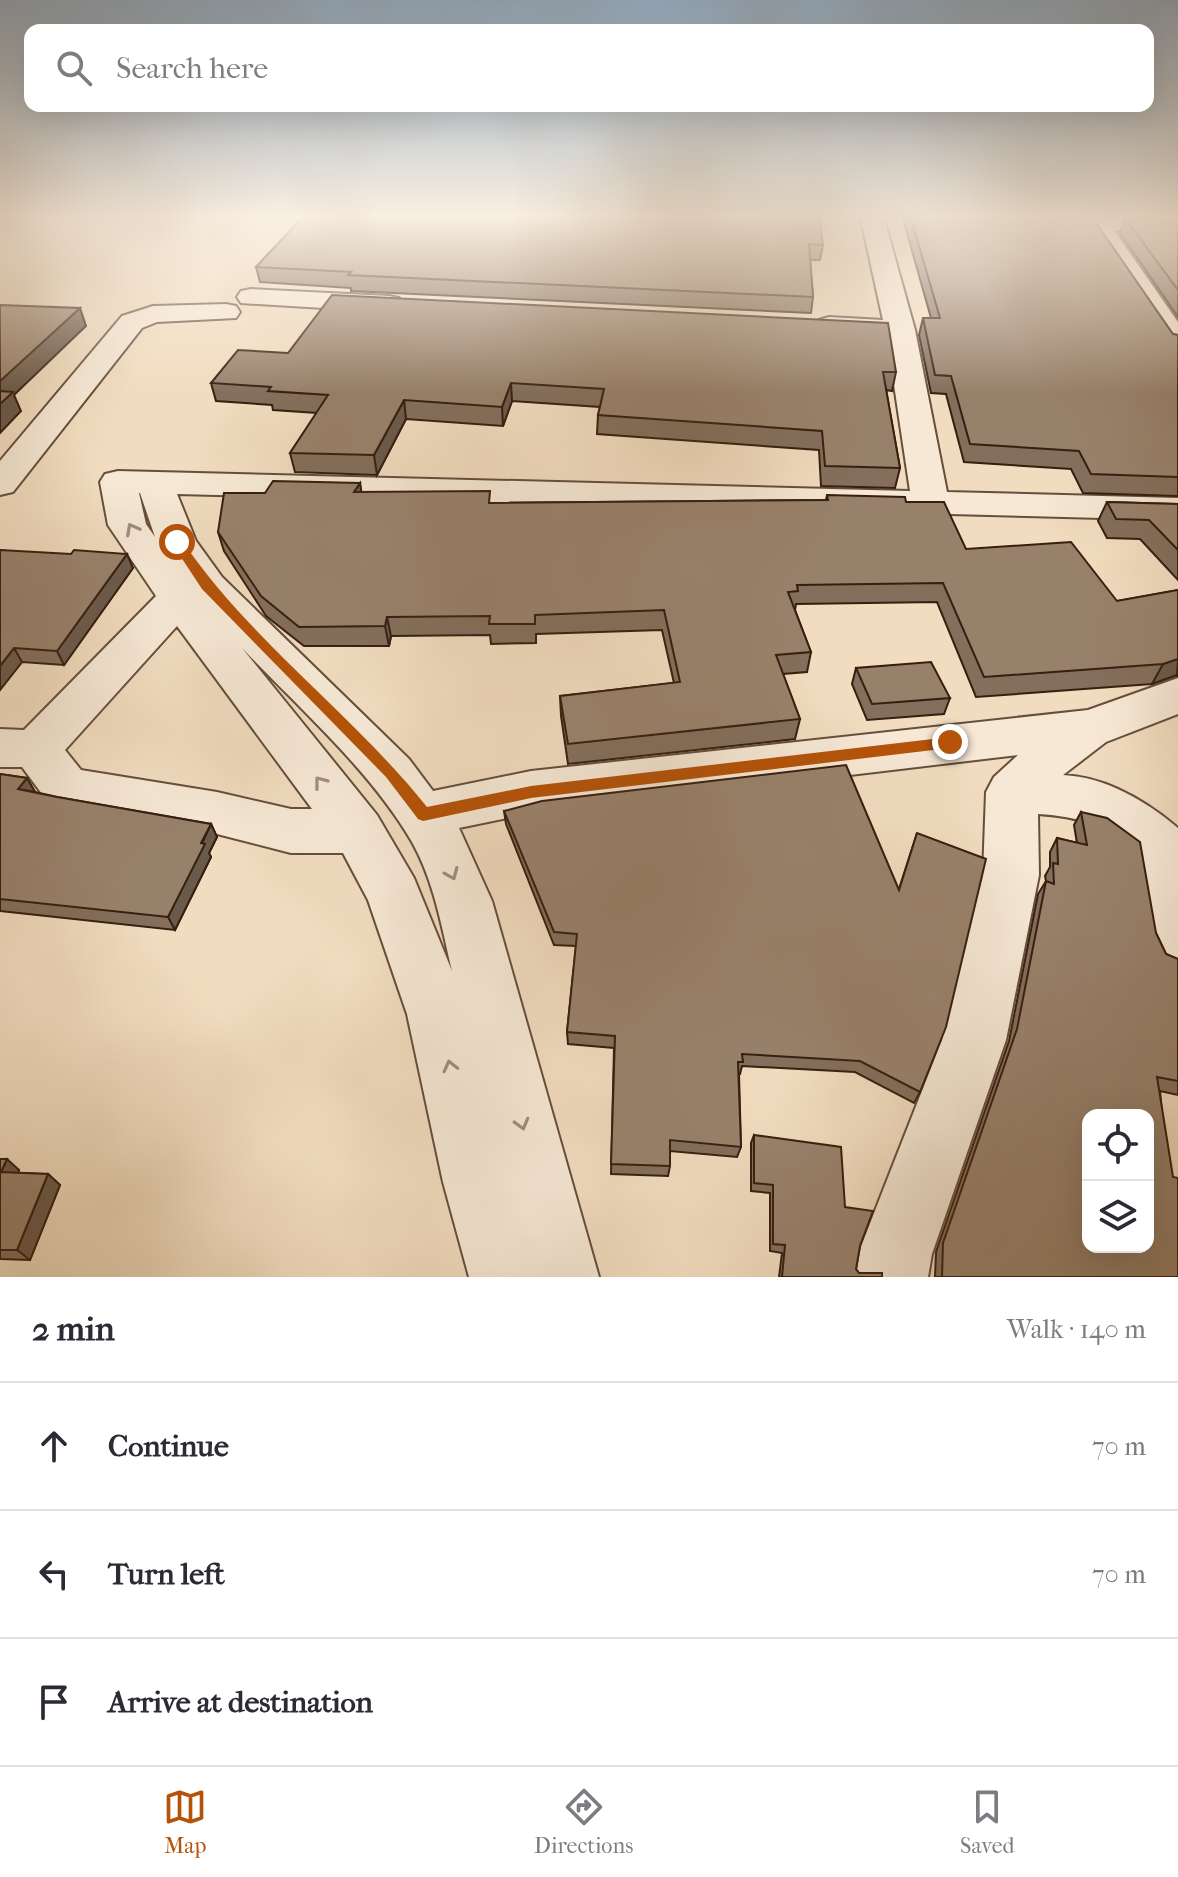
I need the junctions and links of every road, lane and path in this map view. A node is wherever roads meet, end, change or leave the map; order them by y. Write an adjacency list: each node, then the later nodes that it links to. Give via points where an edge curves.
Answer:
1 (886, 275): 5 (street)
2 (1132, 275): 6 (street)
3 (410, 305): 8 (street, via 239,305 153,314 132,322)
4 (805, 325): 5 (street)
5 (900, 330): 9 (street)
6 (1178, 343)
7 (136, 483): 9 (street); 11 (street, one-way to 7, via 127,525); 16 (street, via 207,586 391,773)
8 (0, 484)
9 (931, 504): 10 (street)
10 (1178, 509)
11 (179, 598): 14 (street); 18 (street, one-way to 11)
12 (1178, 695): 13 (street)
13 (1092, 728): 15 (street); 16 (street, via 531,792)
14 (18, 748): 18 (street, via 66,788 291,831)
15 (1012, 792): 17 (street, via 1075,796); 22 (street, via 1011,875 974,1040)
16 (423, 814): 21 (street, one-way to 21, via 464,901)
17 (1158, 827): 19 (street)
18 (358, 831): 20 (street, one-way to 18, via 438,1014 394,895)
19 (1178, 945)
20 (506, 1277)
21 (562, 1277)
22 (891, 1277)

